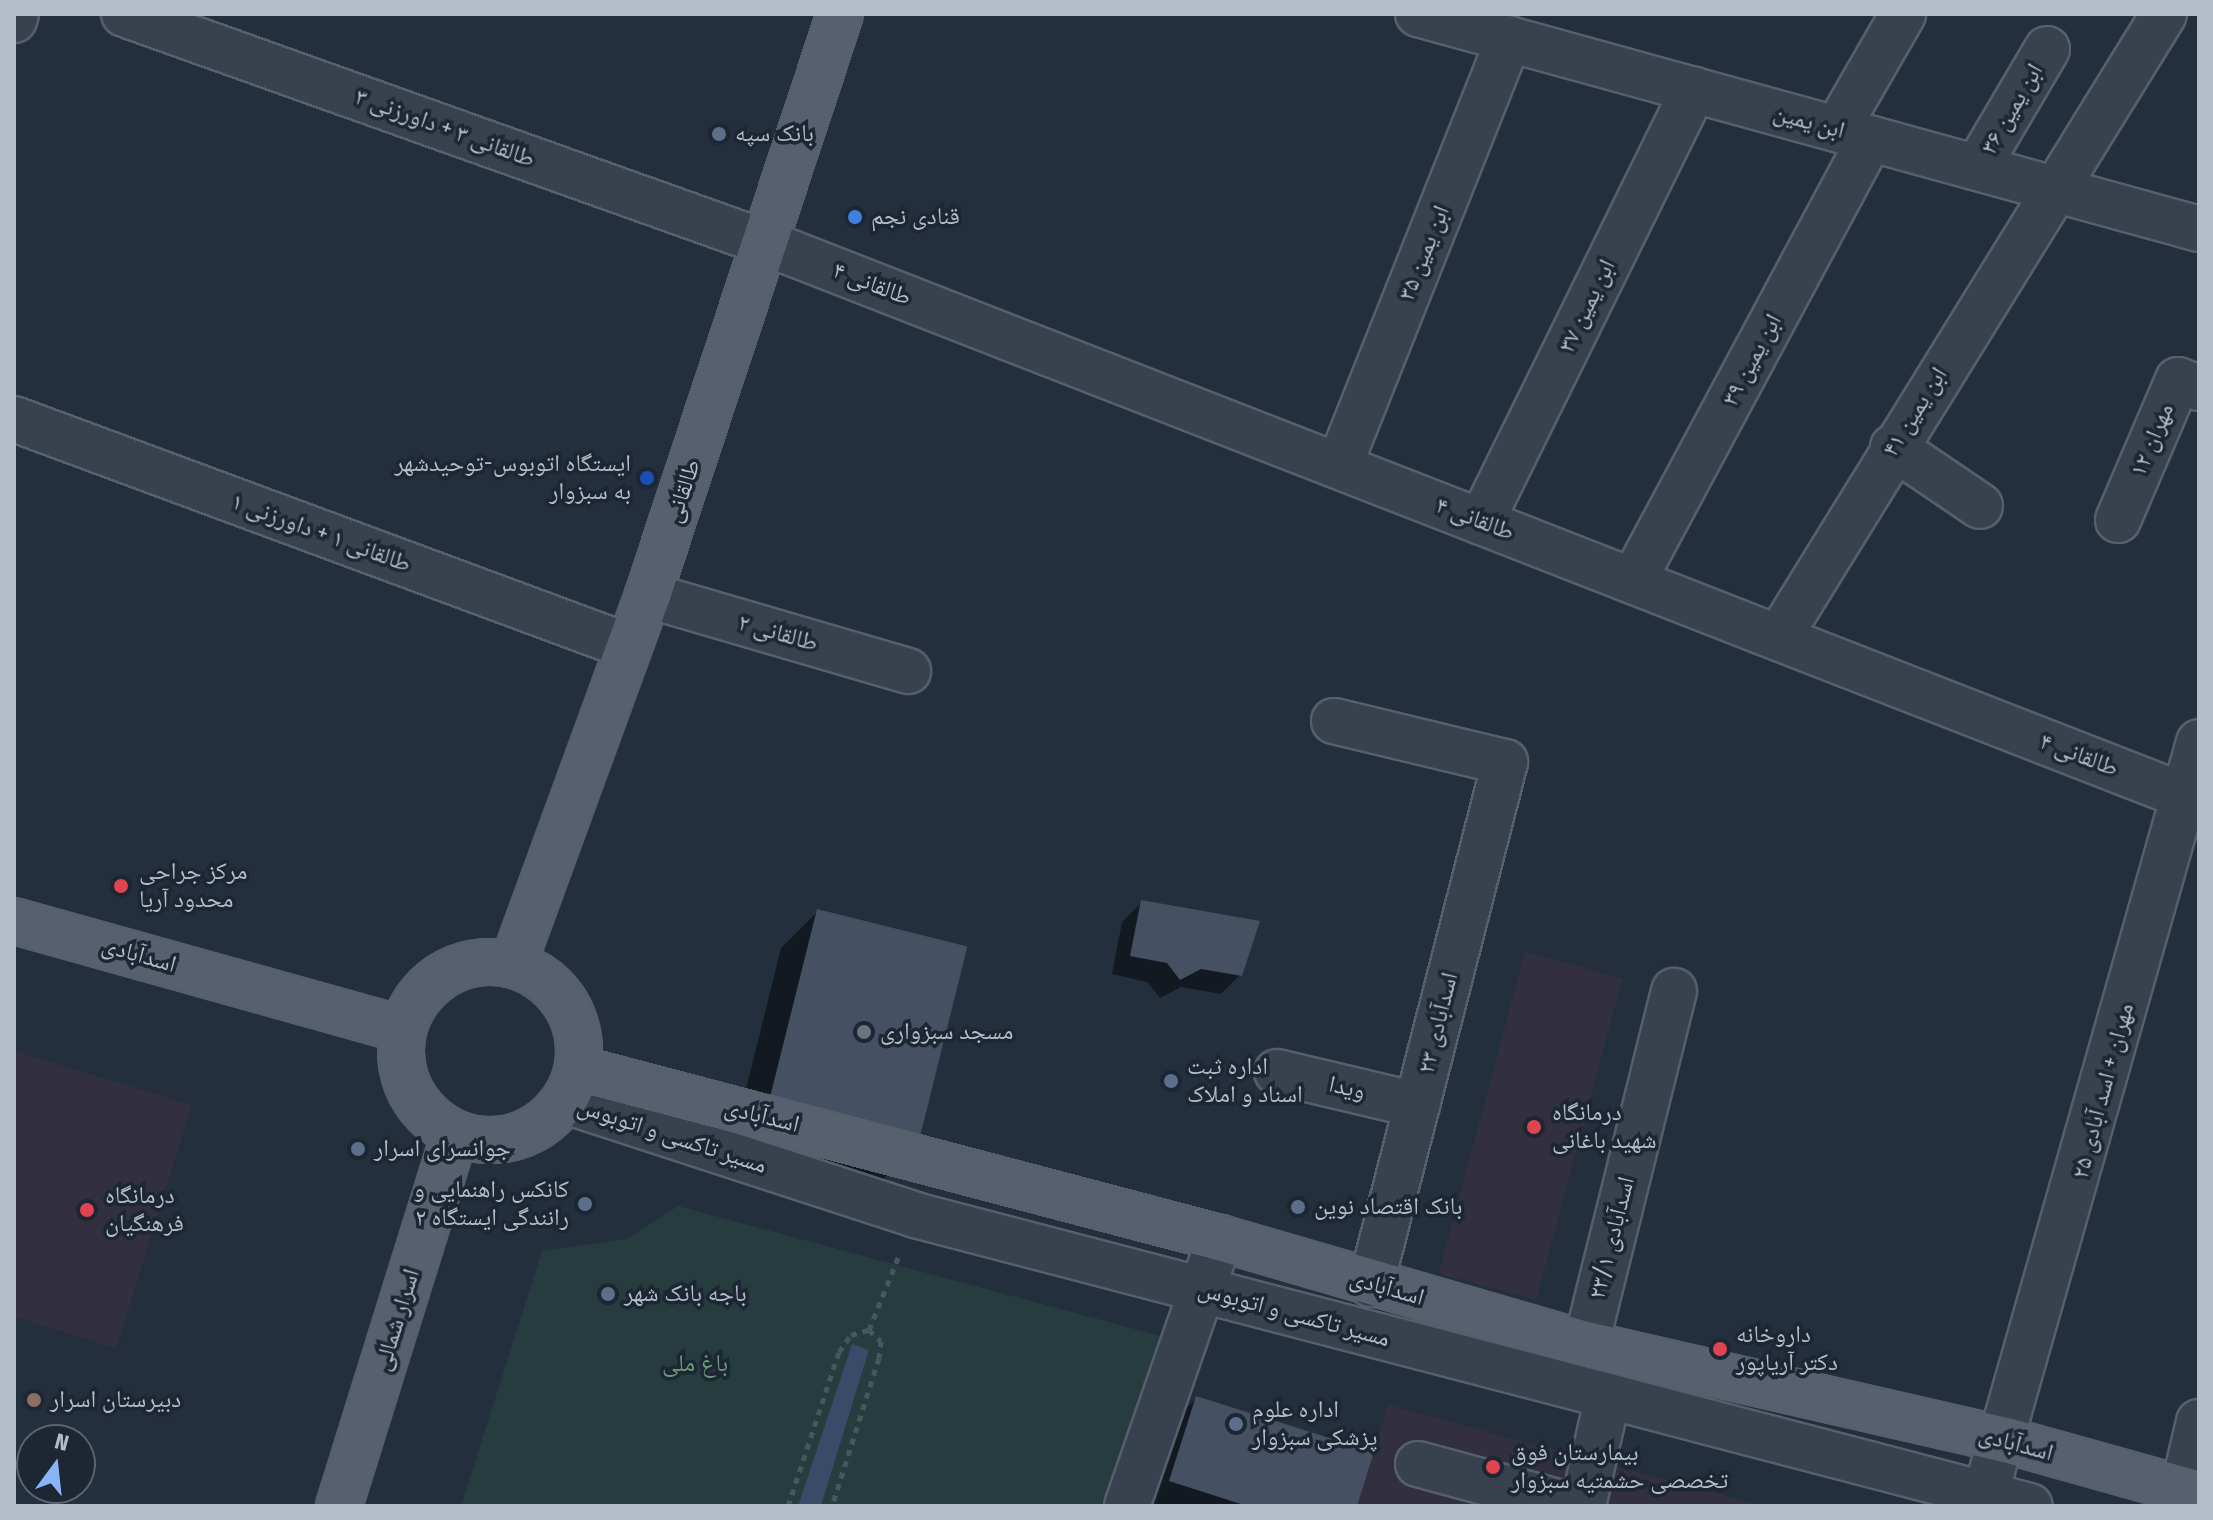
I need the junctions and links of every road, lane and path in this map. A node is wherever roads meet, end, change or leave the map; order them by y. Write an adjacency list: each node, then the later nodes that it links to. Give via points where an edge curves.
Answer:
1 (124, 14): 13 (street, طالقانی ۳ + داورزنی ۳)
2 (840, 14): 13 (main road, طالقانی)
3 (1903, 14): 9 (street, ابن یمین ۳۹)
4 (2164, 14): 11 (street, ابن یمین ۴۱)
5 (1437, 16): 6 (street, ابن یمین)
6 (1509, 39): 8 (street, ابن یمین); 17 (street, ابن یمین ۳۵)
7 (2047, 49): 10 (street, ابن یمین ۳۶)
8 (1694, 90): 9 (street, ابن یمین); 20 (street, ابن یمین ۳۷)
9 (1854, 134): 10 (street, ابن یمین); 21 (street, ابن یمین ۳۹)
10 (1977, 168): 11 (street, ابن یمین)
11 (2054, 189): 12 (street, ابن یمین); 16 (street, ابن یمین ۴۱)
12 (2199, 229)
13 (766, 243): 17 (street, طالقانی ۴); 22 (main road, طالقانی)
14 (2199, 388): 19 (street, مهران ۱۲, via 2178,380)
15 (14, 419): 24 (street, طالقانی ۱ + داورزنی ۱)
16 (1893, 447): 18 (street); 23 (street, ابن یمین ۴۱)
17 (1339, 466): 20 (street, طالقانی ۴)
18 (1980, 506)
19 (2118, 520)
20 (1481, 522): 21 (street, طالقانی ۴)
21 (1633, 581): 23 (street, طالقانی ۴)
22 (648, 595): 24 (main road, طالقانی); 25 (street, طالقانی ۲)
23 (1779, 637): 28 (street, طالقانی ۴)
24 (627, 646): 30 (main road, طالقانی)
25 (908, 671)
26 (1334, 721): 35 (street, اسدآبادی ۲۳, via 1505,762)
27 (2199, 742): 28 (street, مهران + اسد آبادی ۲۵)
28 (2184, 796): 43 (street, مهران + اسد آبادی ۲۵)
29 (14, 921): 32 (main road, اسدآبادی)
30 (513, 964): 32 (main road, via 477,962 444,974 418,997); 34 (main road, via 544,979 567,1004 579,1035)
31 (1674, 991): 40 (street, اسدآبادی ۲۳/۱)
32 (402, 1029): 36 (main road, via 409,1091)
33 (1277, 1072): 35 (street, ویدا)
34 (572, 1085): 36 (main road, via 517,1137); 37 (main road, اسدآبادی); 39 (street, مسیر تاکسی و اتوبوس, via 915,1215)
35 (1417, 1105): 38 (street, اسدآبادی ۲۳)
36 (455, 1134): 47 (main road, اسرار شمالی)
37 (1220, 1238): 38 (main road, اسدآبادی); 39 (street)
38 (1371, 1284): 40 (main road, اسدآبادی)
39 (1203, 1290): 41 (street, مسیر تاکسی و اتوبوس); 50 (street)
40 (1586, 1344): 43 (main road, اسدآبادی)
41 (1608, 1396): 46 (street, مسیر تاکسی و اتوبوس); 52 (street)
42 (2199, 1422): 45 (street)
43 (2006, 1440): 45 (main road, اسدآبادی); 46 (street, مهران + اسد آبادی ۲۵)
44 (1418, 1464): 51 (street)
45 (2191, 1492)
46 (1984, 1500): 53 (street, مسیر تاکسی و اتوبوس)
47 (339, 1506)
48 (788, 1506): 49 (path, via 839,1352 851,1335 869,1330 881,1341 879,1358)
49 (832, 1506)
50 (1127, 1506)
51 (1573, 1506)
52 (1583, 1506)
53 (2030, 1506)

